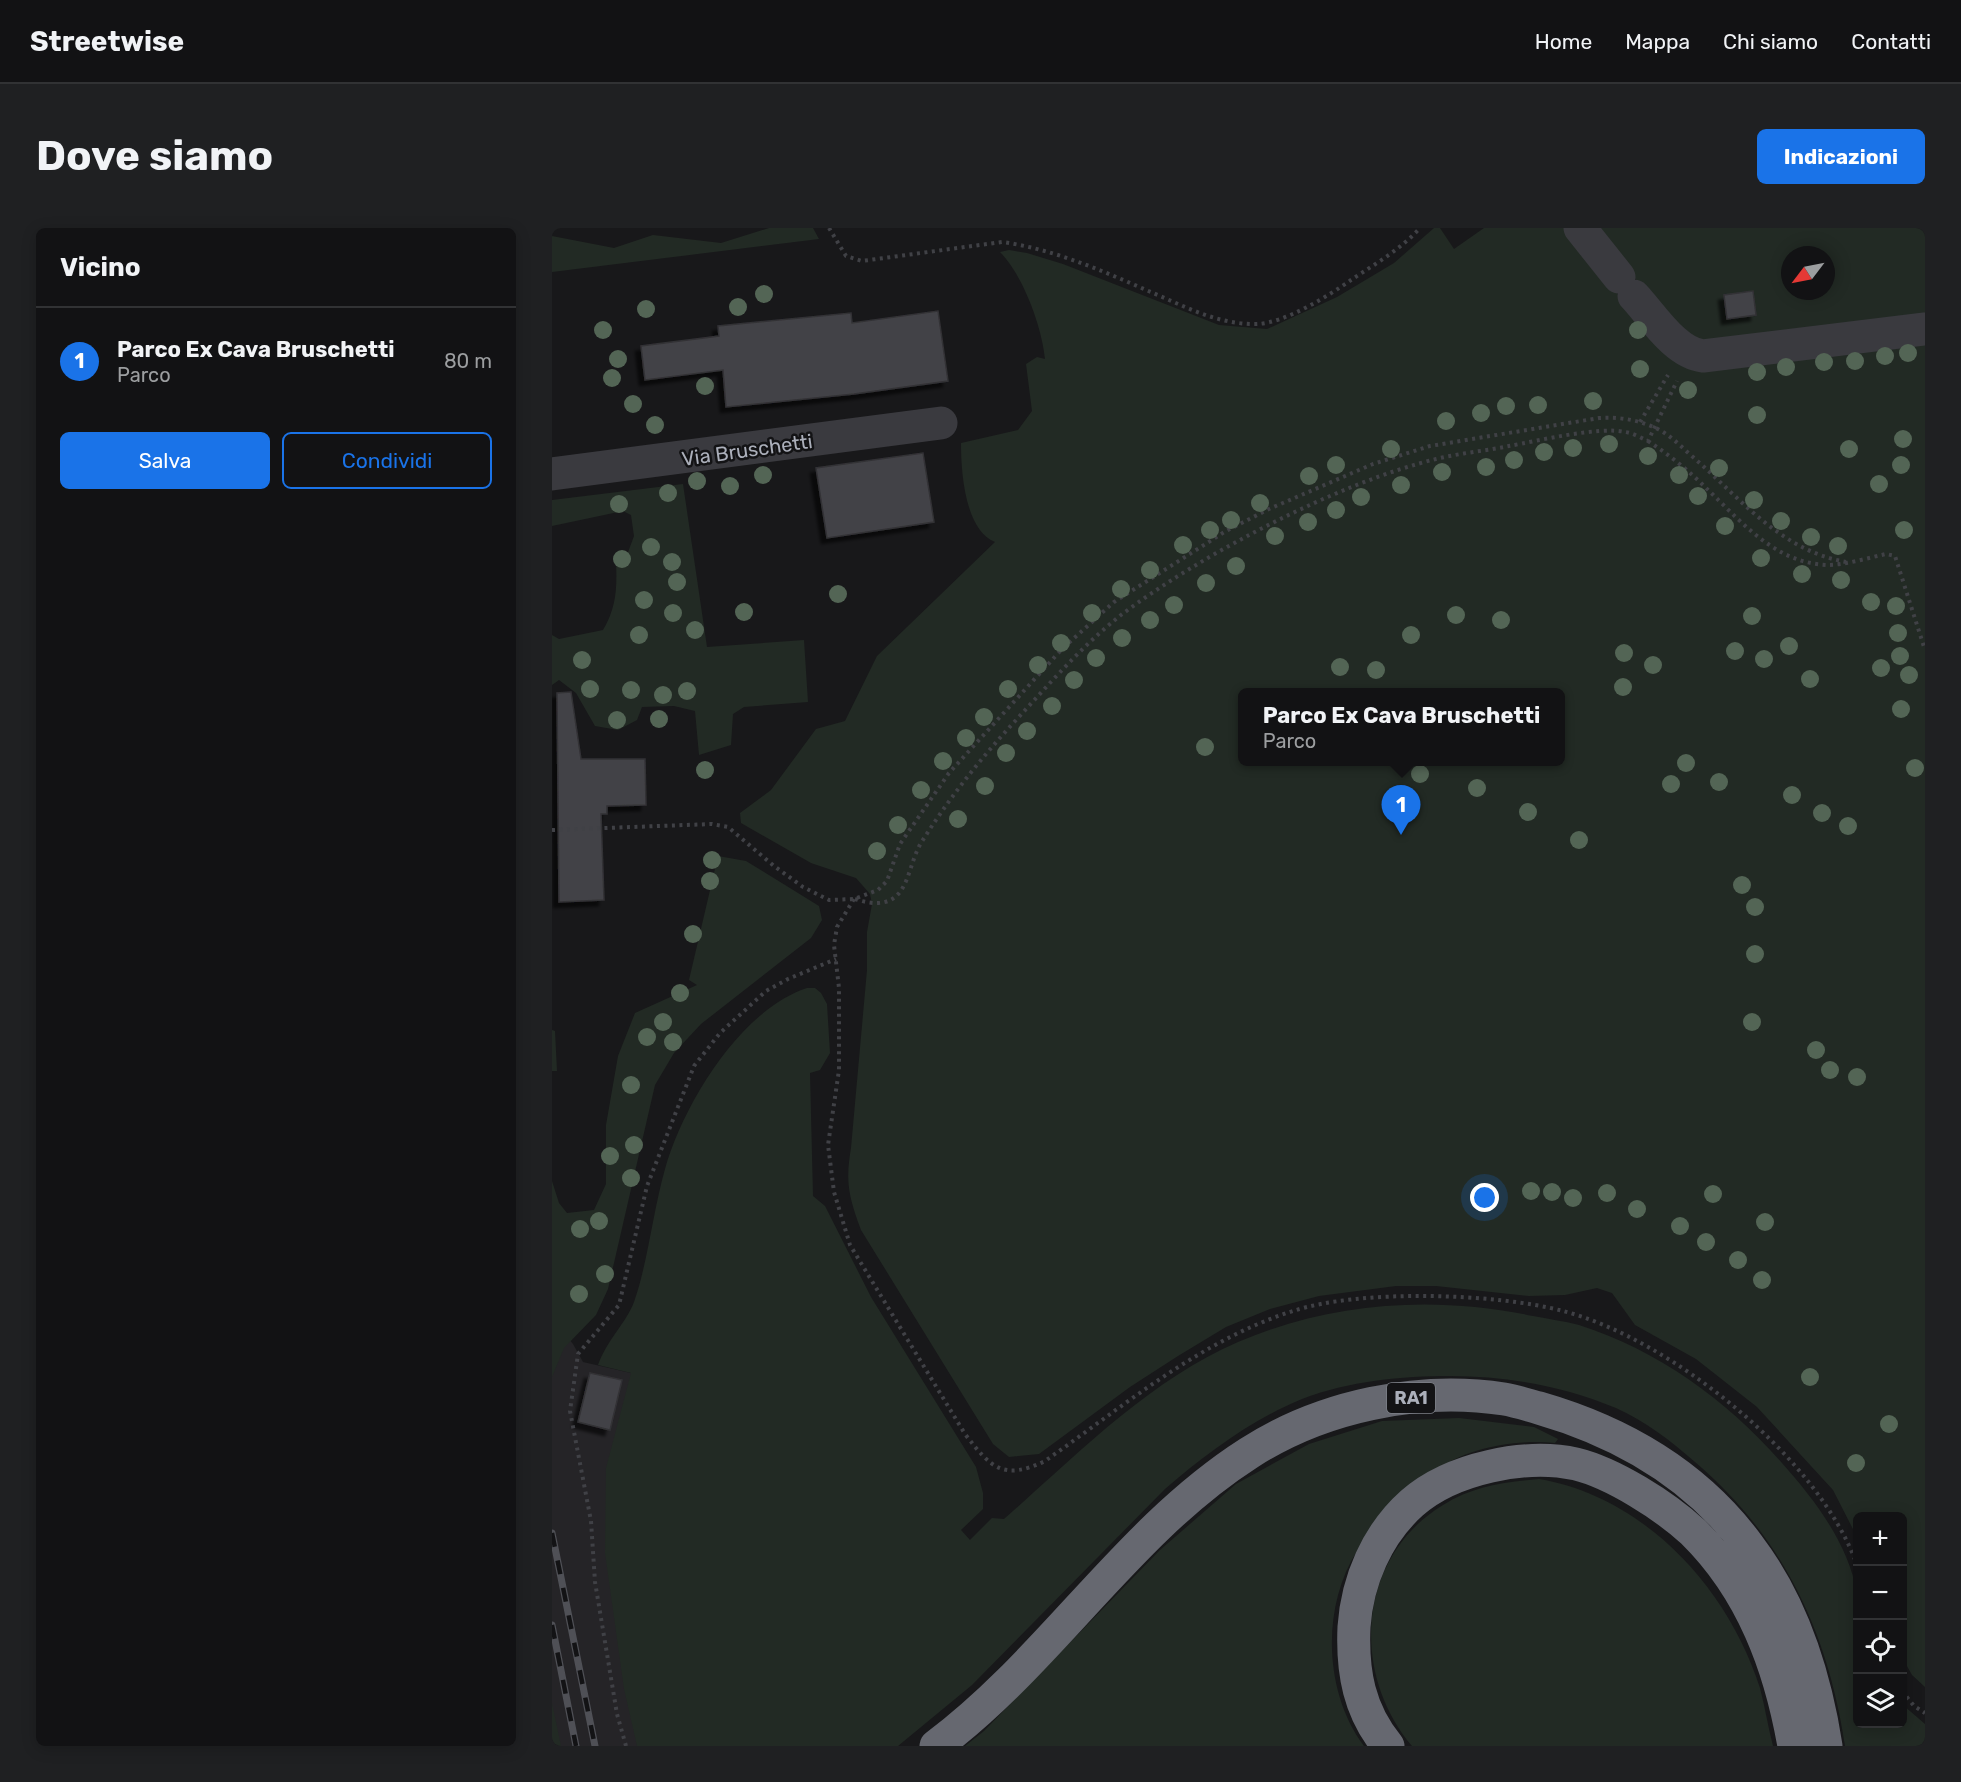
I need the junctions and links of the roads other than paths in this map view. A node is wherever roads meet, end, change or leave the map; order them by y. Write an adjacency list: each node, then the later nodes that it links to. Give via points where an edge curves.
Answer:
1 (1580, 228): 2 (lane, via 1671,337 1693,355 1712,356)
2 (1925, 329)
3 (941, 423): 4 (lane, Via Bruschetti)
4 (552, 474)
5 (936, 1746): 8 (highway, RA1, via 1006,1686 1177,1508 1215,1476 1288,1431 1345,1410 1395,1399 1443,1395 1505,1399 1575,1418 1635,1445 1683,1479 1724,1516 1748,1545 1786,1609 1820,1708)
6 (1388, 1746): 7 (highway, via 1362,1704 1353,1644 1355,1611 1364,1575 1381,1539 1413,1502 1448,1482 1507,1462 1540,1460 1576,1464 1606,1475 1665,1510 1692,1532 1743,1596 1764,1636 1782,1688)
7 (1794, 1746)
8 (1826, 1746)

